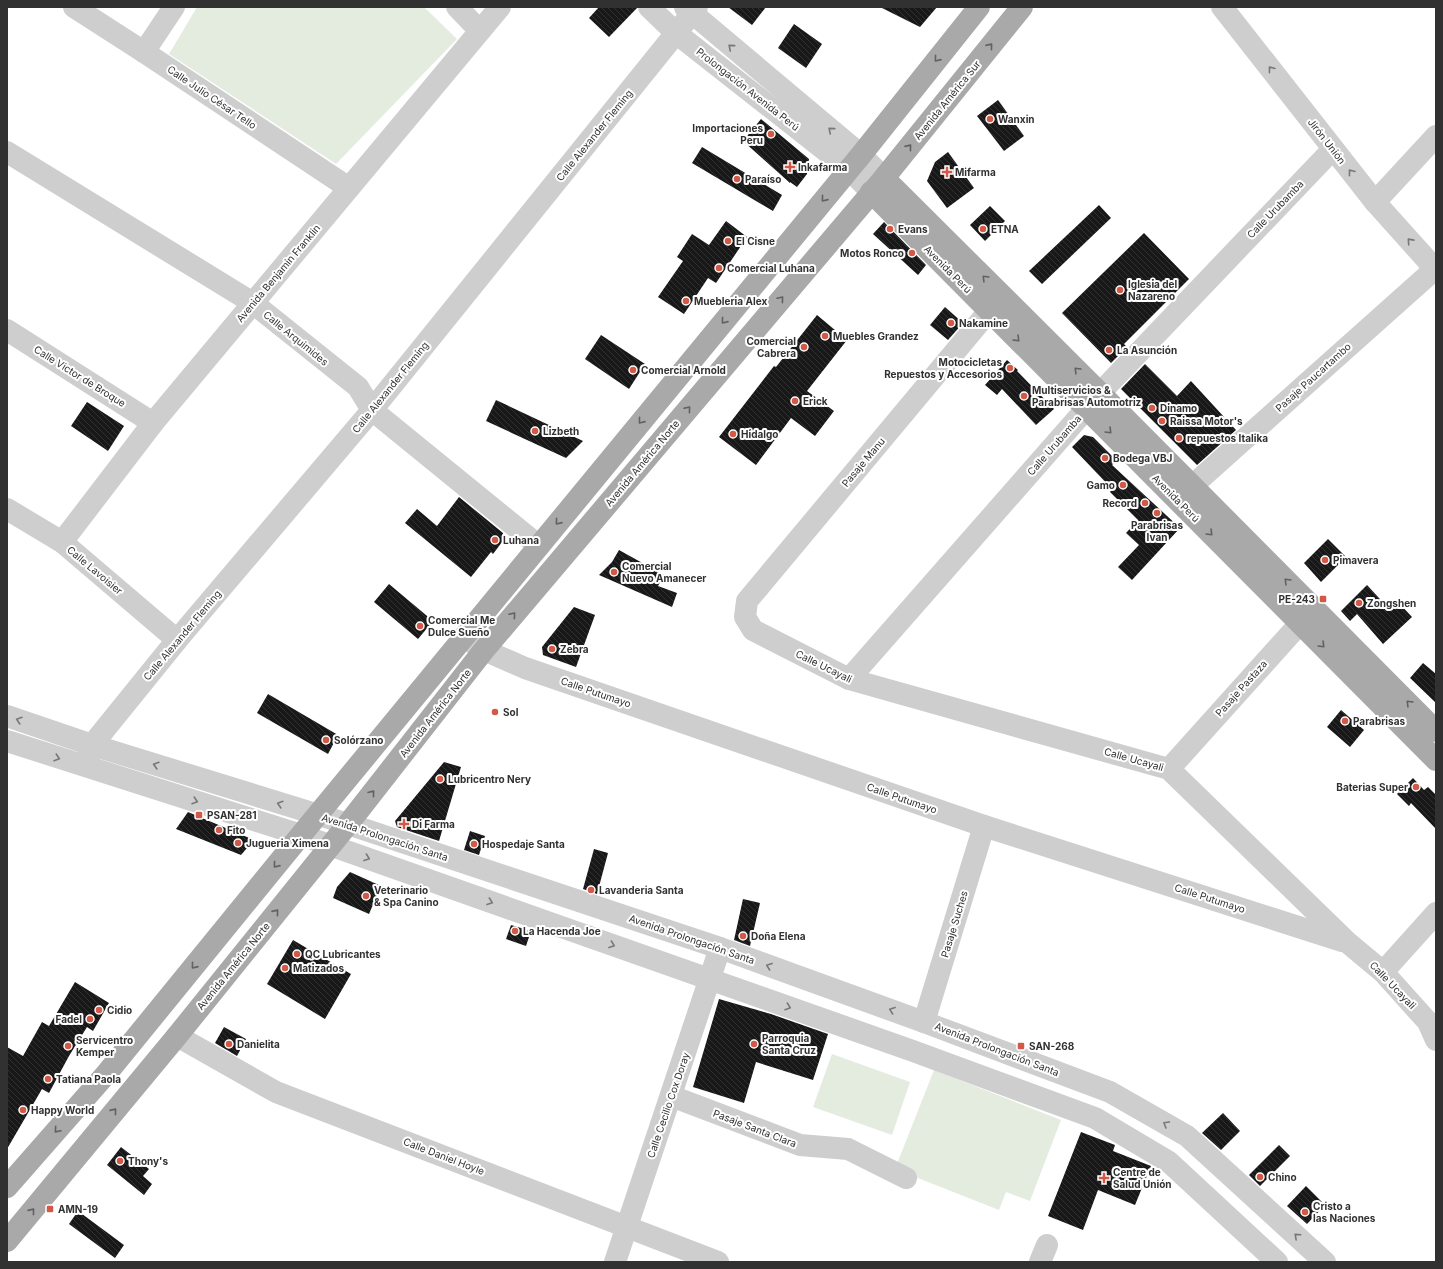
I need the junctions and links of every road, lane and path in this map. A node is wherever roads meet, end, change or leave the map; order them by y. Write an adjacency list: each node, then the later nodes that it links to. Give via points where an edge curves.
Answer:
1 (74, 7): 12 (street, Calle Julio César Tello)
2 (174, 7): 12 (street)
3 (457, 7): 10 (street)
4 (500, 7): 10 (street, Avenida Benjamin Franklin)
5 (649, 7): 11 (street, Prolongación Avenida Perú)
6 (979, 7): 16 (main road, one-way to 16)
7 (1022, 7): 17 (main road, Avenida América Sur, one-way to 7)
8 (1222, 7): 14 (street, Jirón Unión, one-way to 8)
9 (691, 9): 11 (street, Calle Alexander Fleming); 16 (street, Prolongación Avenida Perú, one-way to 9)
10 (480, 30): 18 (street, Avenida Benjamin Franklin)
11 (676, 33): 16 (street, Prolongación Avenida Perú); 25 (street, Calle Alexander Fleming)
12 (144, 52): 18 (street, Calle Julio César Tello)
13 (1436, 136): 19 (street)
14 (1333, 148): 19 (street, Jirón Unión, one-way to 14); 24 (street, Calle Urubamba)
15 (7, 152): 21 (street, Calle Arquimides)
16 (855, 162): 17 (street, Avenida Perú); 30 (main road, one-way to 30)
17 (878, 185): 22 (main road, Avenida Perú); 24 (main road, Avenida Perú, one-way to 17); 35 (main road, Avenida América Norte, one-way to 17)
18 (349, 188): 21 (street, Avenida Benjamin Franklin)
19 (1375, 202): 20 (street, Jirón Unión, one-way to 19)
20 (1436, 270): 27 (street, Pasaje Paucartambo)
21 (253, 303): 25 (street, Calle Arquimides, via 358,387); 26 (street, Avenida Benjamin Franklin)
22 (989, 311): 24 (main road, Avenida Perú, one-way to 24); 32 (street, Pasaje Manu, via 747,601)
23 (7, 330): 26 (street, Calle Victor de Broque)
24 (1093, 400): 27 (main road, Avenida Perú); 31 (main road, Avenida Perú, one-way to 31); 36 (street, Calle Urubamba)
25 (372, 410): 30 (street, Calle Arquimides); 34 (street, Calle Alexander Fleming)
26 (153, 423): 29 (street, Avenida Benjamin Franklin)
27 (1192, 486): 31 (main road, Avenida Perú, one-way to 27)
28 (7, 509): 29 (street, Calle Lavoisier)
29 (62, 542): 34 (street, Calle Lavoisier)
30 (539, 546): 33 (main road)
31 (1307, 615): 39 (main road, Avenida Perú, one-way to 31); 43 (main road, Avenida Perú, one-way to 43); 45 (street, Pasaje Pastaza)
32 (745, 617): 36 (street, Calle Ucayali, via 753,630)
33 (464, 637): 35 (street, Calle Putumayo); 46 (main road)
34 (177, 640): 41 (street, Calle Alexander Fleming)
35 (484, 650): 47 (main road, Avenida América Norte, one-way to 35); 48 (street, Calle Putumayo, via 525,668)
36 (849, 679): 45 (street, Calle Ucayali)
37 (7, 716): 38 (street, Avenida Prolongación Santa, one-way to 37)
38 (44, 728): 41 (street, Avenida Prolongación Santa); 42 (street)
39 (1436, 731)
40 (7, 741): 42 (street)
41 (92, 745): 44 (street, Calle Alexander Fleming); 46 (street, Avenida Prolongación Santa, one-way to 41)
42 (37, 751): 44 (street, one-way to 44)
43 (1436, 760)
44 (84, 766): 49 (street, one-way to 49)
45 (1169, 768): 52 (street, Calle Ucayali)
46 (317, 815): 47 (street, Avenida Prolongación Santa); 49 (main road)
47 (348, 824): 50 (main road, Avenida América Norte); 53 (street, Avenida Prolongación Santa)
48 (984, 826): 52 (street, Calle Putumayo); 56 (street, Pasaje Suches)
49 (301, 835): 50 (street); 59 (main road, one-way to 59)
50 (330, 845): 55 (street, one-way to 55); 57 (main road, Avenida América Norte, one-way to 50)
51 (1436, 913): 54 (street)
52 (1347, 942): 54 (street, Calle Ucayali)
53 (720, 948): 55 (street, Calle Cecilio Cox Doray); 56 (street, Avenida Prolongación Santa, one-way to 53)
54 (1383, 972): 58 (street, Calle Ucayali, via 1428,1022)
55 (710, 980): 61 (street, Calle Cecilio Cox Doray); 63 (street, one-way to 63, via 1095,1118)
56 (924, 1022): 62 (street, Avenida Prolongación Santa, one-way to 56, via 1110,1092)
57 (177, 1036): 60 (main road, Avenida América Norte); 66 (street, Calle Daniel Hoyle, via 276,1092)
58 (1436, 1040)
59 (107, 1073): 60 (main road); 65 (main road, one-way to 65)
60 (130, 1092): 67 (main road, Avenida América Norte, one-way to 60)
61 (671, 1096): 64 (street, Pasaje Santa Clara, via 800,1145 848,1149); 66 (street, Calle Cecilio Cox Doray)
62 (1187, 1136): 63 (street); 71 (street, Avenida Prolongación Santa, one-way to 62)
63 (1169, 1162): 70 (street)
64 (906, 1178)
65 (7, 1187)
66 (627, 1226): 68 (street, Calle Cecilio Cox Doray); 69 (street, Calle Daniel Hoyle)
67 (7, 1241)
68 (615, 1262)
69 (718, 1262)
70 (1277, 1262)
71 (1325, 1262)

